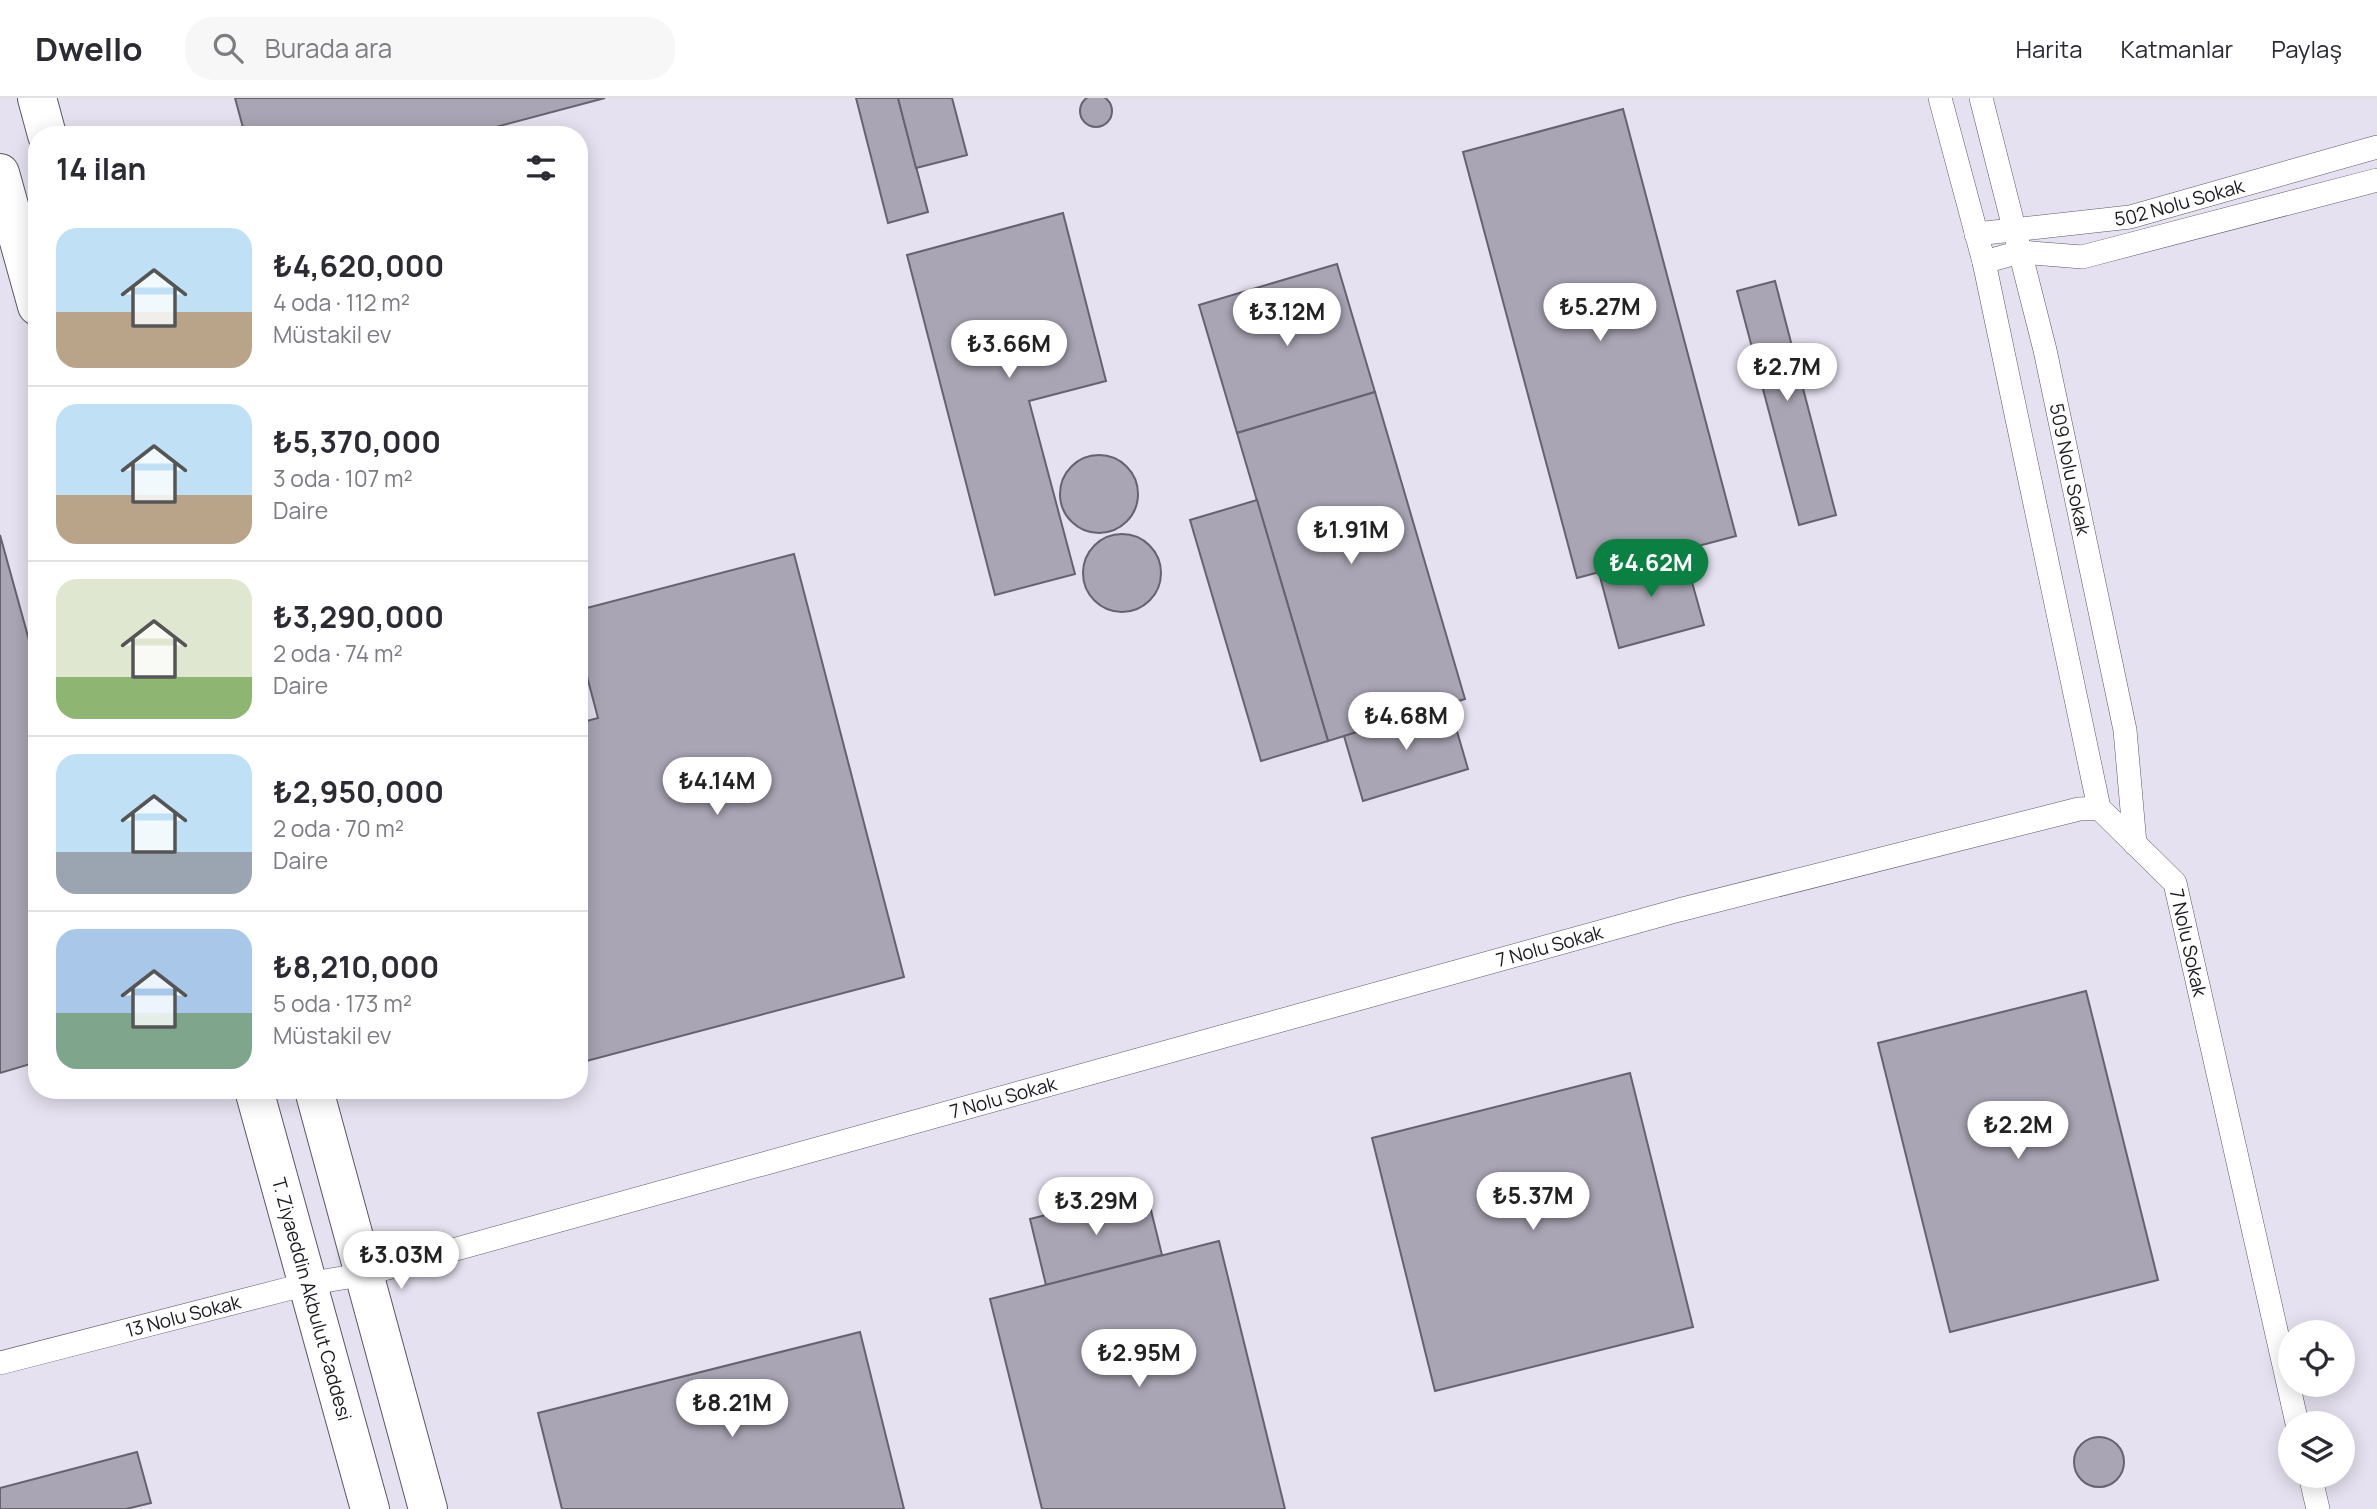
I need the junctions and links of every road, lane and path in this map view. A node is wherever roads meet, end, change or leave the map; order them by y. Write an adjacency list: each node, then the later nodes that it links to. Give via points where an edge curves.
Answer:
1 (37, 98): 4 (street)
2 (1940, 98): 8 (lane, 509 Nolu Sokak)
3 (1981, 98): 9 (lane, 509 Nolu Sokak)
4 (45, 126)
5 (2377, 147): 9 (lane, 502 Nolu Sokak, via 2130,217)
6 (0, 173): 11 (street)
7 (2377, 180): 9 (lane, 502 Nolu Sokak, via 2082,257)
8 (1976, 234): 9 (lane, 502 Nolu Sokak); 10 (lane, 509 Nolu Sokak)
9 (2017, 241): 10 (lane, 502 Nolu Sokak); 13 (lane, 509 Nolu Sokak, via 2045,350 2125,730)
10 (1984, 262): 12 (lane, 509 Nolu Sokak)
11 (28, 274)
12 (2099, 808): 13 (lane, 7 Nolu Sokak); 16 (lane, 7 Nolu Sokak, via 2078,809 1679,910)
13 (2135, 844): 19 (lane, 7 Nolu Sokak, via 2175,883)
14 (256, 1099): 17 (street, T. Ziyaeddin Akbulut Caddesi)
15 (317, 1099): 16 (street)
16 (366, 1274): 17 (lane, 13 Nolu Sokak); 22 (street)
17 (307, 1284): 18 (lane, 13 Nolu Sokak); 21 (street, T. Ziyaeddin Akbulut Caddesi)
18 (0, 1363)
19 (2294, 1411)
20 (2312, 1488): 23 (lane)
21 (370, 1509)
22 (428, 1509)
23 (2318, 1509)

